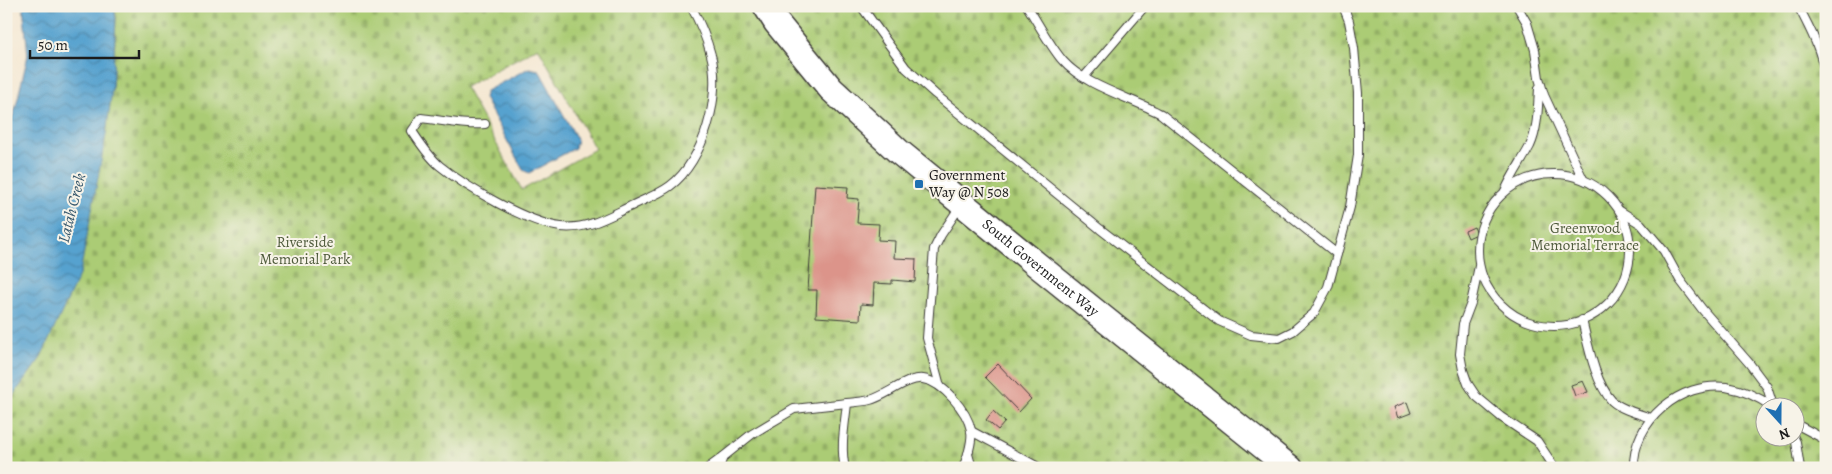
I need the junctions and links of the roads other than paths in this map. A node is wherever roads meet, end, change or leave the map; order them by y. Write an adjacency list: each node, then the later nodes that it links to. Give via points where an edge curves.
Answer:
1 (691, 6): 12 (lane, via 712,57 713,111 691,164 670,186 590,225 562,228 530,220 439,165 412,131 421,118 472,126)
2 (766, 6): 15 (main road, South Government Way, via 831,89)
3 (861, 6): 17 (lane, via 906,68 935,94 1219,321 1251,335 1279,338 1293,331 1314,313 1328,287)
4 (1027, 6): 9 (lane, via 1064,62)
5 (1145, 6): 9 (lane)
6 (1343, 6): 17 (lane, via 1354,48 1358,155 1350,207)
7 (1517, 6): 10 (lane, via 1527,23)
8 (1798, 6): 11 (lane, via 1824,64)
9 (1084, 77): 17 (lane, via 1161,114)
10 (1539, 78): 13 (lane, via 1547,104); 14 (lane, via 1538,112 1531,144)
11 (1826, 80)
12 (485, 124)
13 (1583, 179): 14 (lane, via 1542,174 1524,179); 16 (lane, via 1608,196)
14 (1505, 191): 18 (lane, via 1483,221 1477,247)
15 (962, 204): 20 (lane, via 934,249 928,338); 37 (main road, South Government Way)
16 (1620, 211): 19 (lane, via 1630,245 1624,280 1602,309); 22 (lane, via 1641,224 1664,252 1680,280 1749,363)
17 (1337, 254)
18 (1480, 266): 19 (lane, via 1487,287 1516,316 1528,322 1555,326); 38 (lane, via 1463,324 1462,370 1476,396 1537,441)
19 (1582, 320): 24 (lane, via 1601,384 1612,401)
20 (940, 386): 23 (lane, via 923,379 910,381 870,400); 26 (lane, via 964,414)
21 (1755, 396): 24 (lane, via 1724,387 1704,387 1686,392 1664,405)
22 (1769, 396)
23 (847, 403): 30 (lane, via 794,409 752,434); 33 (lane)
24 (1652, 418): 39 (lane, via 1636,448)
25 (1804, 428): 27 (lane)
26 (971, 431): 29 (lane); 36 (lane)
27 (1826, 440)
28 (1797, 446): 40 (lane)
29 (968, 454): 34 (lane); 35 (lane)
30 (723, 457): 31 (lane); 32 (lane)
31 (708, 468)
32 (719, 468)
33 (845, 468)
34 (963, 468)
35 (972, 468)
36 (1040, 468)
37 (1290, 468)
38 (1555, 468)
39 (1634, 468)
40 (1800, 468)

